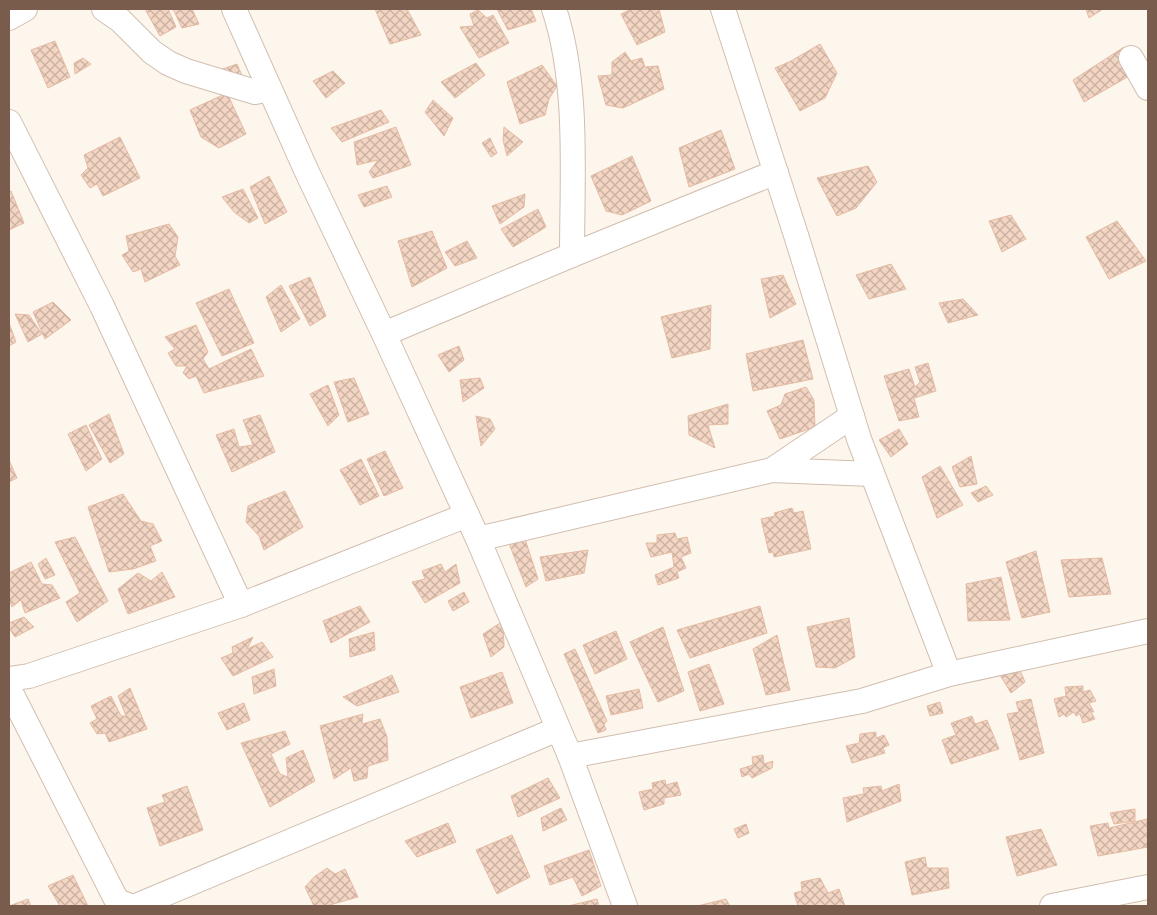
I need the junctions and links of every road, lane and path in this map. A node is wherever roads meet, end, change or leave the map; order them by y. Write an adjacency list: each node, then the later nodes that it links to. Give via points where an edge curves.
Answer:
1 (25, 9): 6 (street)
2 (104, 9): 9 (street, via 168,63 255,92)
3 (234, 9): 9 (street)
4 (554, 9): 12 (street, via 570,84)
5 (723, 9): 11 (street)
6 (9, 18)
7 (1131, 58): 8 (street)
8 (1148, 88)
9 (269, 89): 13 (street)
10 (9, 122): 19 (street, via 102,306)
11 (776, 172): 12 (street); 14 (street)
12 (572, 254): 13 (street)
13 (384, 334): 17 (street)
14 (852, 416): 15 (street); 16 (street)
15 (772, 470): 16 (street); 18 (street)
16 (872, 474): 21 (street)
17 (467, 515): 18 (street); 19 (street)
18 (478, 539): 24 (street)
19 (241, 605): 22 (street, via 29,676)
20 (1148, 631): 21 (street)
21 (949, 674): 25 (street, via 862,701)
22 (9, 679)
23 (9, 689): 27 (street, via 117,901)
24 (558, 729): 25 (street); 28 (street)
25 (570, 756): 29 (street)
26 (1148, 887): 30 (street)
27 (130, 906)
28 (136, 906)
29 (625, 906)
30 (1052, 906)

